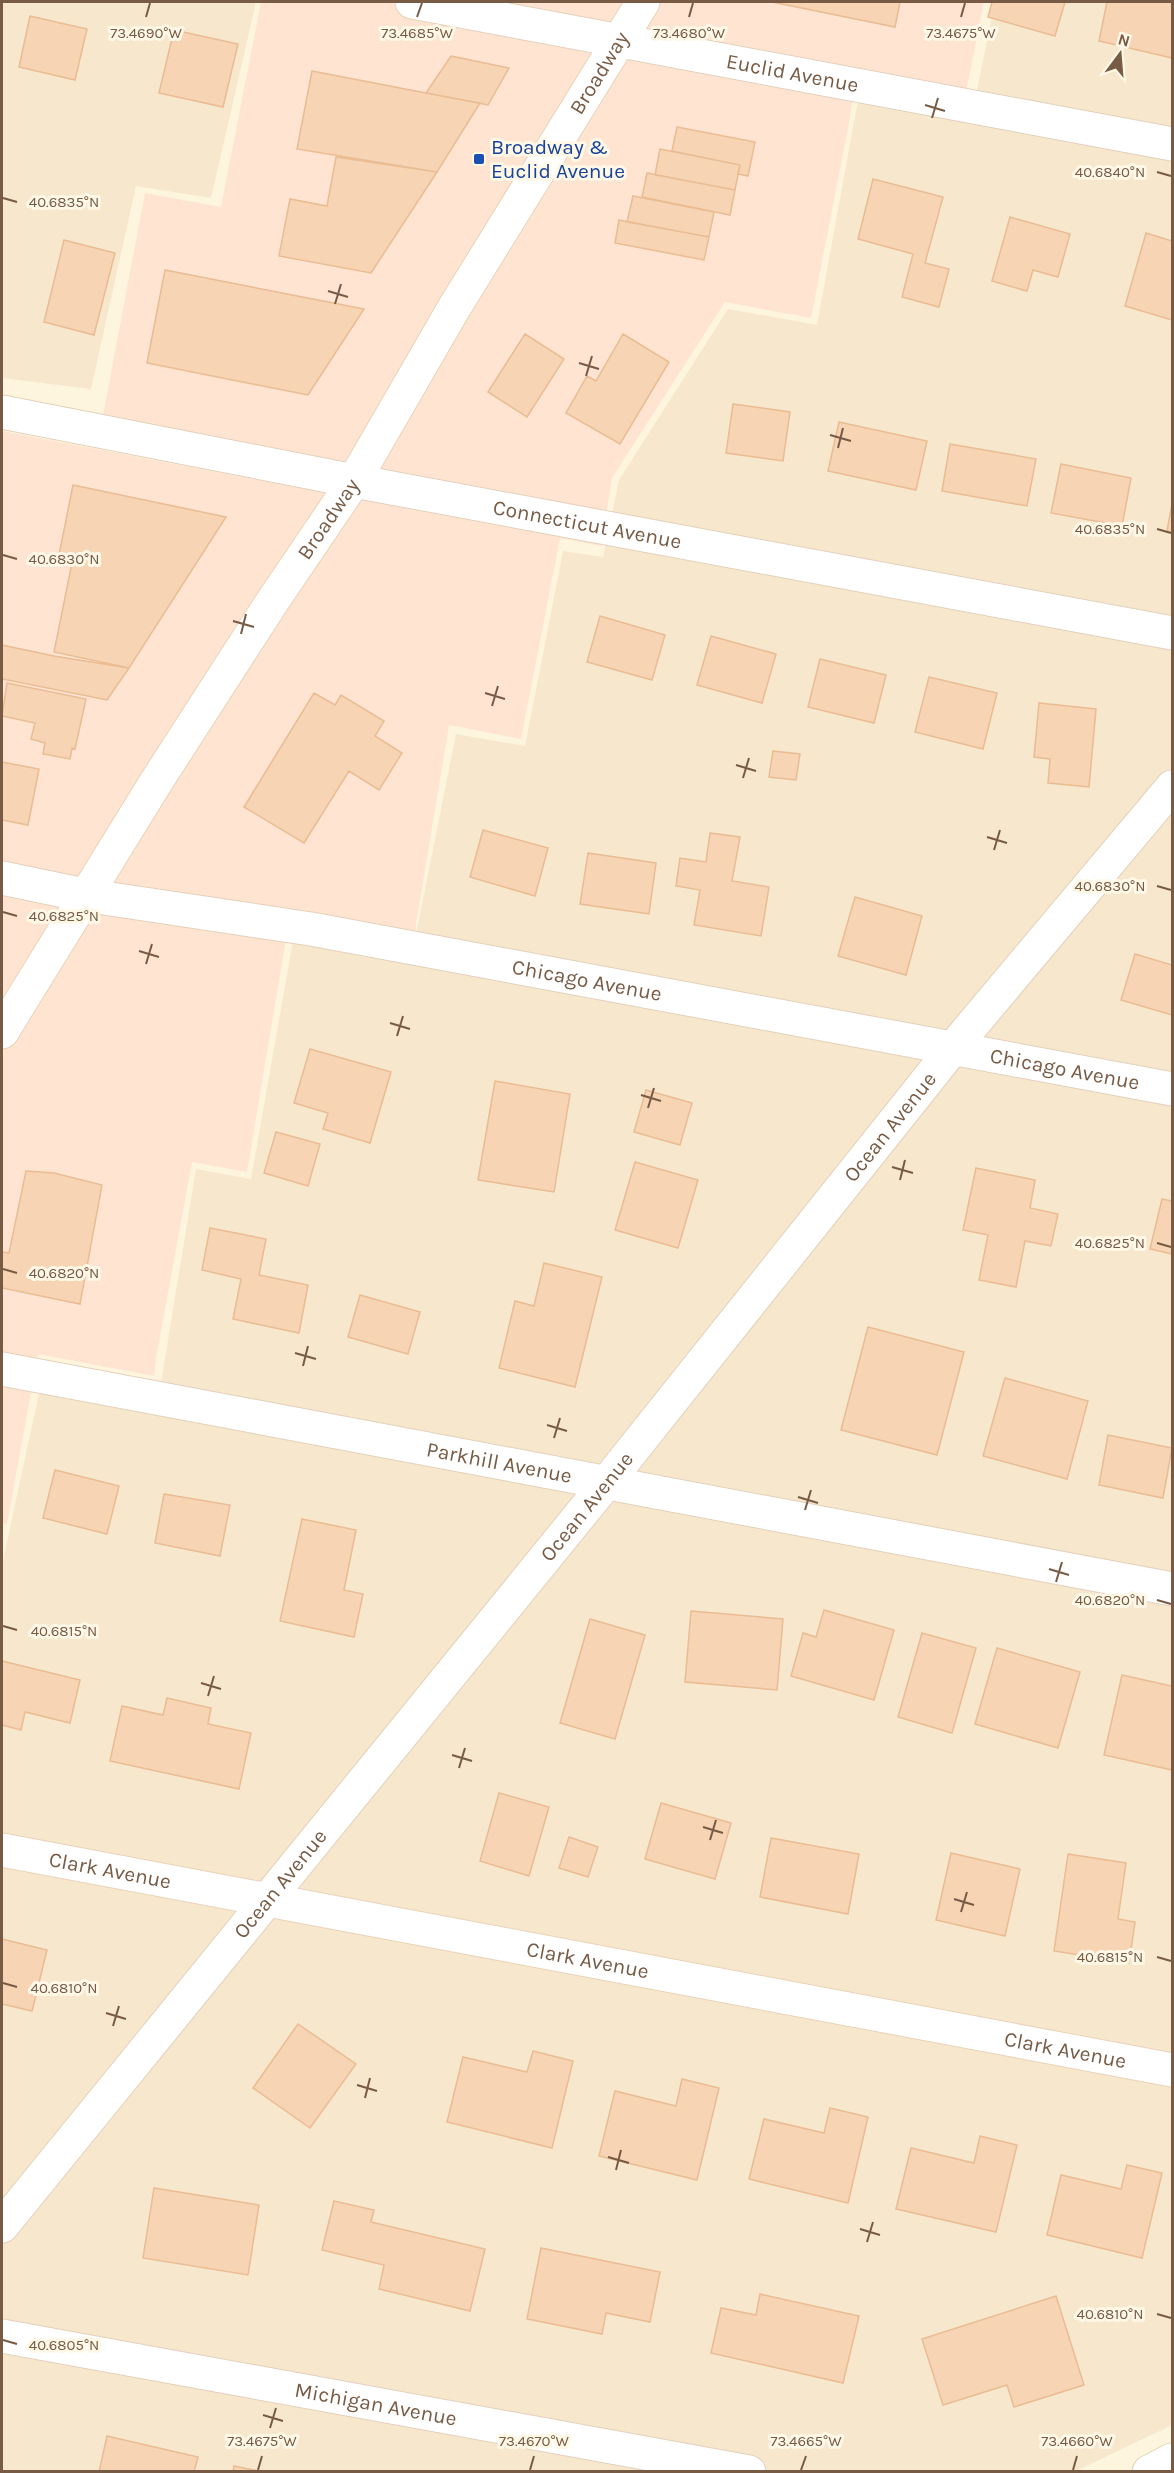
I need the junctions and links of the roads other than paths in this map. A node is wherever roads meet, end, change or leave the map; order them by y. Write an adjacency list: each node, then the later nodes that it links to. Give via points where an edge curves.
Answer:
1 (412, 2): 3 (street, Euclid Avenue)
2 (643, 2): 3 (street, Broadway)
3 (618, 41): 4 (street, Euclid Avenue); 6 (street, Broadway, via 454,308)
4 (1173, 144)
5 (2, 412): 6 (street, Connecticut Avenue)
6 (354, 481): 7 (street, Connecticut Avenue); 10 (street, Broadway)
7 (1173, 633)
8 (1173, 788): 12 (street, Ocean Avenue)
9 (2, 878): 10 (street, Chicago Avenue)
10 (84, 895): 11 (street, Broadway); 12 (street, Chicago Avenue, via 311,929)
11 (2, 1032)
12 (953, 1048): 13 (street, Chicago Avenue); 15 (street, Ocean Avenue)
13 (1173, 1089)
14 (2, 1369): 15 (street, Parkhill Avenue)
15 (607, 1482): 16 (street, Parkhill Avenue); 18 (street, Ocean Avenue)
16 (1173, 1589)
17 (2, 1850): 18 (street, Clark Avenue)
18 (265, 1901): 19 (street, Clark Avenue); 20 (street, Ocean Avenue)
19 (1173, 2070)
20 (2, 2226)
21 (2, 2336): 23 (street, Michigan Avenue)
22 (1173, 2460): 24 (street)
23 (749, 2472)
24 (1149, 2472)

